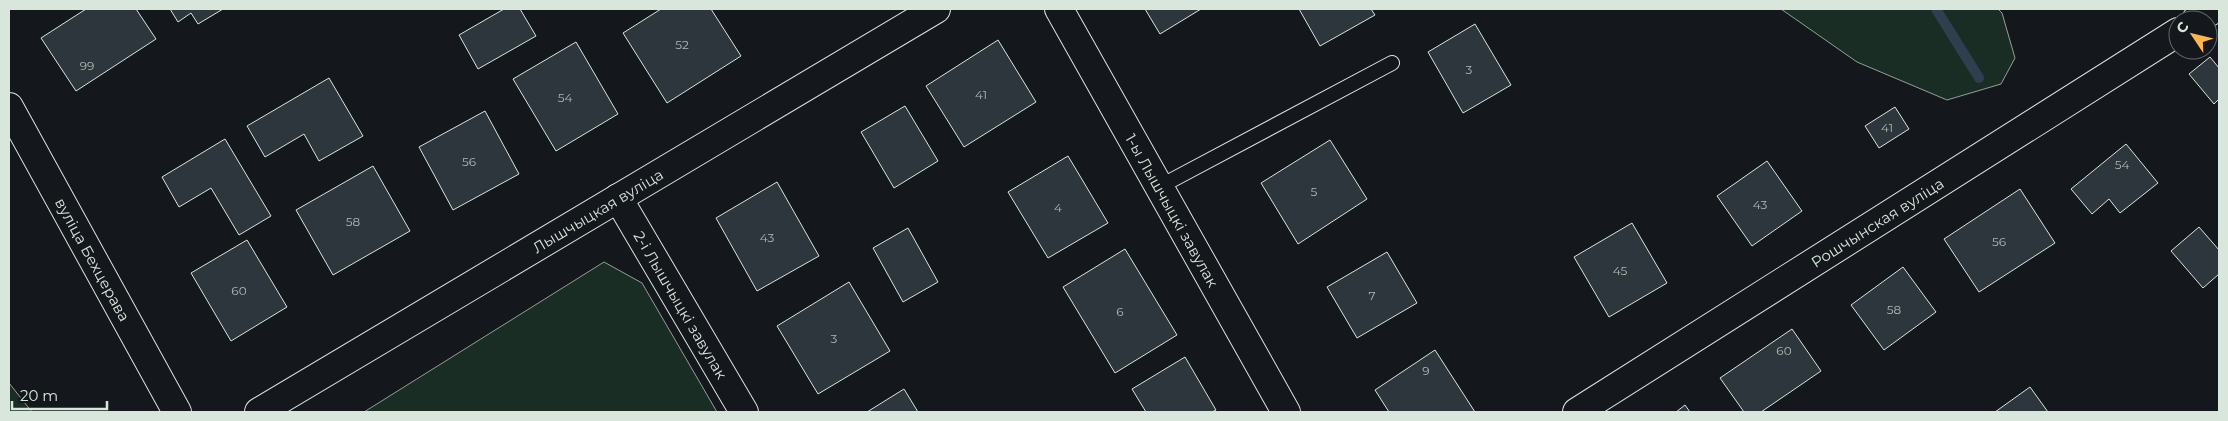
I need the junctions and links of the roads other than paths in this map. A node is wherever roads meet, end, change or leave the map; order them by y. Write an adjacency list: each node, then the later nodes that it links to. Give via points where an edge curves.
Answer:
1 (936, 9): 7 (street, Лышчыцкая вуліца)
2 (1059, 9): 6 (street, 1-ы Лышчыцкі завулак)
3 (2168, 38): 12 (street, Рошчынская вуліца)
4 (1392, 62): 6 (lane)
5 (9, 106): 8 (street, вуліца Бехцерава)
6 (1159, 187): 11 (street, 1-ы Лышчыцкі завулак)
7 (618, 198): 9 (street, Лышчыцкая вуліца); 10 (street, 2-і Лышчыцкі завулак)
8 (177, 412)
9 (259, 412)
10 (744, 412)
11 (1286, 412)
12 (1577, 412)

